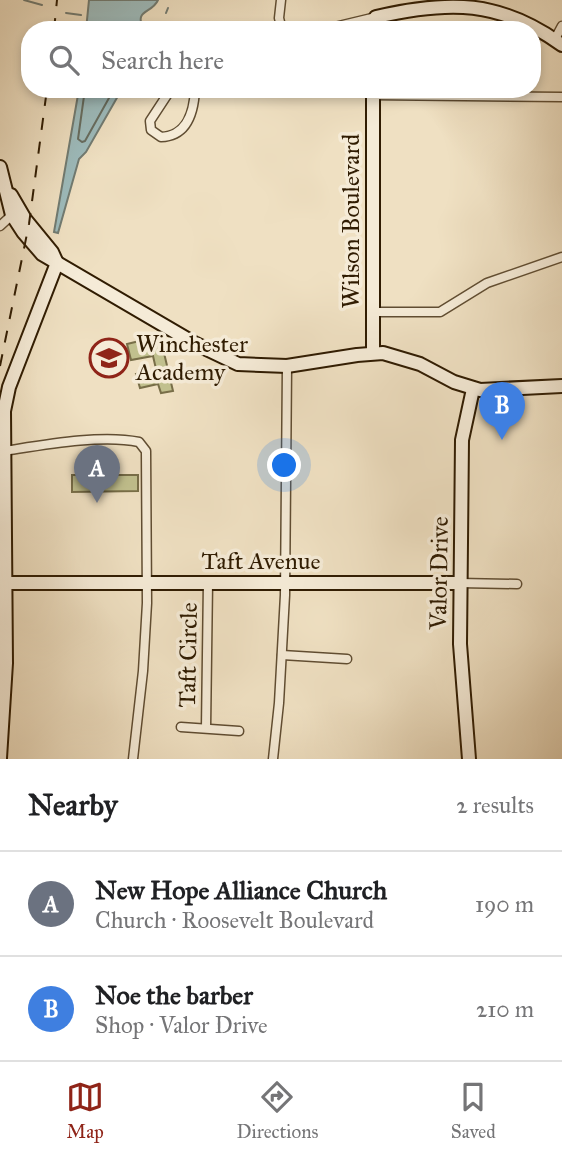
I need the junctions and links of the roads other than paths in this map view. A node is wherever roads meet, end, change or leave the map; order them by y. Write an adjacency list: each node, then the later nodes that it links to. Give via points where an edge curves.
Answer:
1 (281, 0): 3 (street)
2 (490, 3): 4 (street, via 444,3); 5 (street)
3 (280, 21)
4 (382, 21)
5 (526, 21)
6 (562, 26): 8 (street)
7 (541, 31): 8 (street)
8 (559, 42)
9 (541, 96): 10 (street)
10 (562, 97)
11 (165, 98): 12 (street, via 150,121 151,130 161,137 171,136 189,120)
12 (195, 98)
13 (373, 98): 20 (street, Wilson Boulevard)
14 (0, 167): 15 (street)
15 (6, 187): 16 (street); 19 (street)
16 (12, 215): 17 (street); 19 (street, via 42,254)
17 (0, 226)
18 (562, 257): 20 (street, via 487,283 440,312)
19 (57, 263): 22 (street, via 221,357 238,364); 25 (street, via 6,399)
20 (372, 312): 21 (street, Wilson Boulevard)
21 (373, 353): 22 (street); 24 (street, via 420,365)
22 (286, 366): 28 (street)
23 (562, 386): 24 (street, via 496,391)
24 (473, 388): 30 (street, Valor Drive, via 461,440)
25 (5, 451): 26 (street, via 71,441 134,441 142,445 147,455); 29 (street)
26 (148, 582): 27 (street, Taft Avenue); 29 (street, Taft Avenue); 38 (street)
27 (208, 582): 28 (street, Taft Avenue); 35 (street, Taft Circle)
28 (286, 582): 30 (street, Taft Avenue); 32 (street)
29 (5, 583): 37 (street, via 6,690)
30 (460, 583): 31 (street, Taft Avenue); 40 (street, Valor Drive)
31 (517, 584)
32 (282, 655): 33 (street); 39 (street)
33 (347, 659)
34 (180, 727): 35 (street, Taft Circle)
35 (206, 728): 36 (street, Taft Circle)
36 (239, 731)
37 (0, 758)
38 (133, 759)
39 (273, 759)
40 (468, 759)

